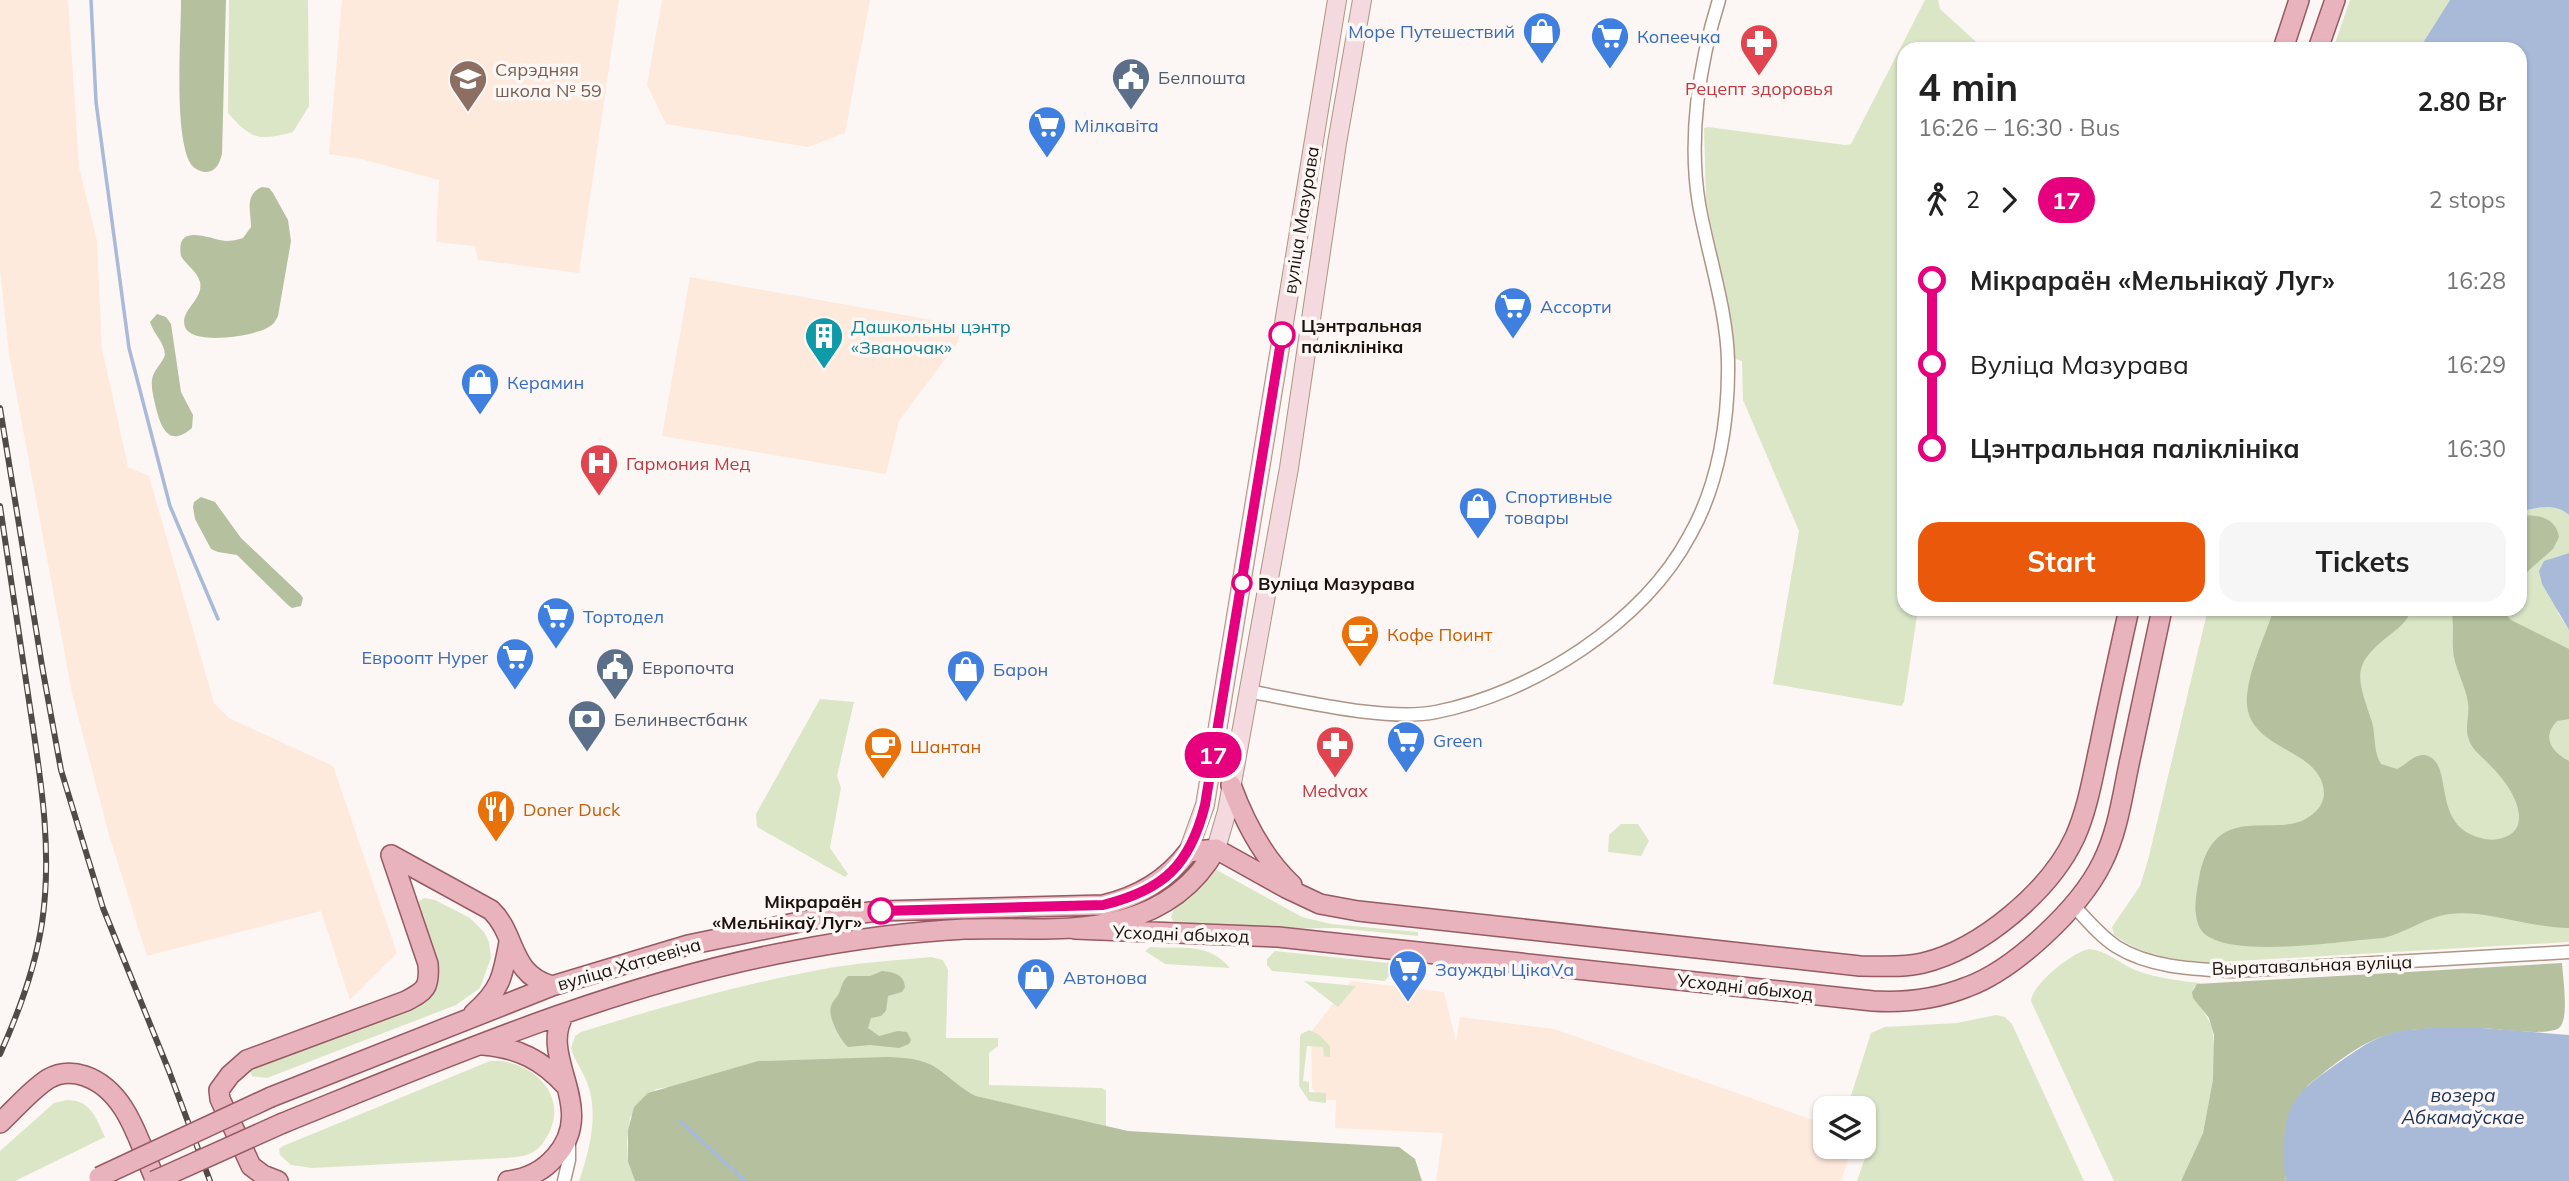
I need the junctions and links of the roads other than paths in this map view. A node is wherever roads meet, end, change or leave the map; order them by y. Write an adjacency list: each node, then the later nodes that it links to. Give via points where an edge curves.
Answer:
1 (1337, 0): 10 (main road, вуліца Мазурава)
2 (1362, 0): 11 (main road, вуліца Мазурава, via 1290,468)
3 (1719, 0): 11 (street, via 1702,76 1695,166 1725,326 1727,393 1708,494 1677,556 1629,612 1585,648 1521,684 1472,702 1436,712 1393,713)
4 (2299, 0): 6 (main road)
5 (2335, 0): 7 (main road)
6 (2285, 42)
7 (2320, 42)
8 (2127, 616): 17 (main road, Усходні абыход, via 2092,780 2074,838 2048,879 2028,900 1952,953 1922,963 1860,965)
9 (2160, 616): 16 (main road, Усходні абыход, via 2112,837 2103,862)
10 (1223, 687): 11 (main road); 14 (main road, вуліца Мазурава, via 1205,805)
11 (1247, 691): 12 (main road, вуліца Мазурава)
12 (1231, 785): 13 (main road, вуліца Мазурава); 15 (main road, via 1262,849 1282,876)
13 (1216, 849): 14 (main road); 15 (main road, Усходні абыход); 18 (main road, вуліца Хатаевіча, via 1192,883 1158,907 1124,920)
14 (1188, 852): 22 (main road, вуліца Хатаевіча, via 1150,888 1103,905 928,908 824,917 688,944)
15 (1306, 897): 17 (main road, Усходні абыход, via 1346,909)
16 (2074, 906): 20 (street, Выратавальная вуліца, via 2118,947 2142,958 2191,968 2233,971); 21 (main road, Усходні абыход, via 2000,970 1950,993 1910,1001 1873,1001)
17 (1457, 921): 21 (main road)
18 (1075, 929): 21 (main road, Усходні абыход, via 1278,937); 23 (main road, вуліца Хатаевіча, via 967,929 876,936 698,972)
19 (509, 941): 22 (main road, via 527,973); 24 (main road, via 503,979); 31 (main road, via 491,910 391,855 428,964 428,983 422,993 247,1060 219,1090 251,1166)
20 (2569, 952)
21 (1454, 955)
22 (552, 986): 24 (main road, вуліца Хатаевіча)
23 (565, 1013): 25 (main road, вуліца Хатаевіча); 26 (main road, via 558,1043)
24 (468, 1018): 29 (main road, вуліца Хатаевіча, bridge, via 271,1097)
25 (479, 1044): 26 (main road, via 530,1056); 30 (main road, вуліца Хатаевіча, bridge, via 283,1123)
26 (569, 1089): 28 (main road)
27 (0, 1124): 30 (main road, via 47,1080 63,1074 83,1076 113,1093 123,1106)
28 (569, 1135): 32 (main road, via 542,1169); 33 (street)
29 (94, 1179)
30 (155, 1181)
31 (278, 1181)
32 (508, 1181)
33 (564, 1181)

